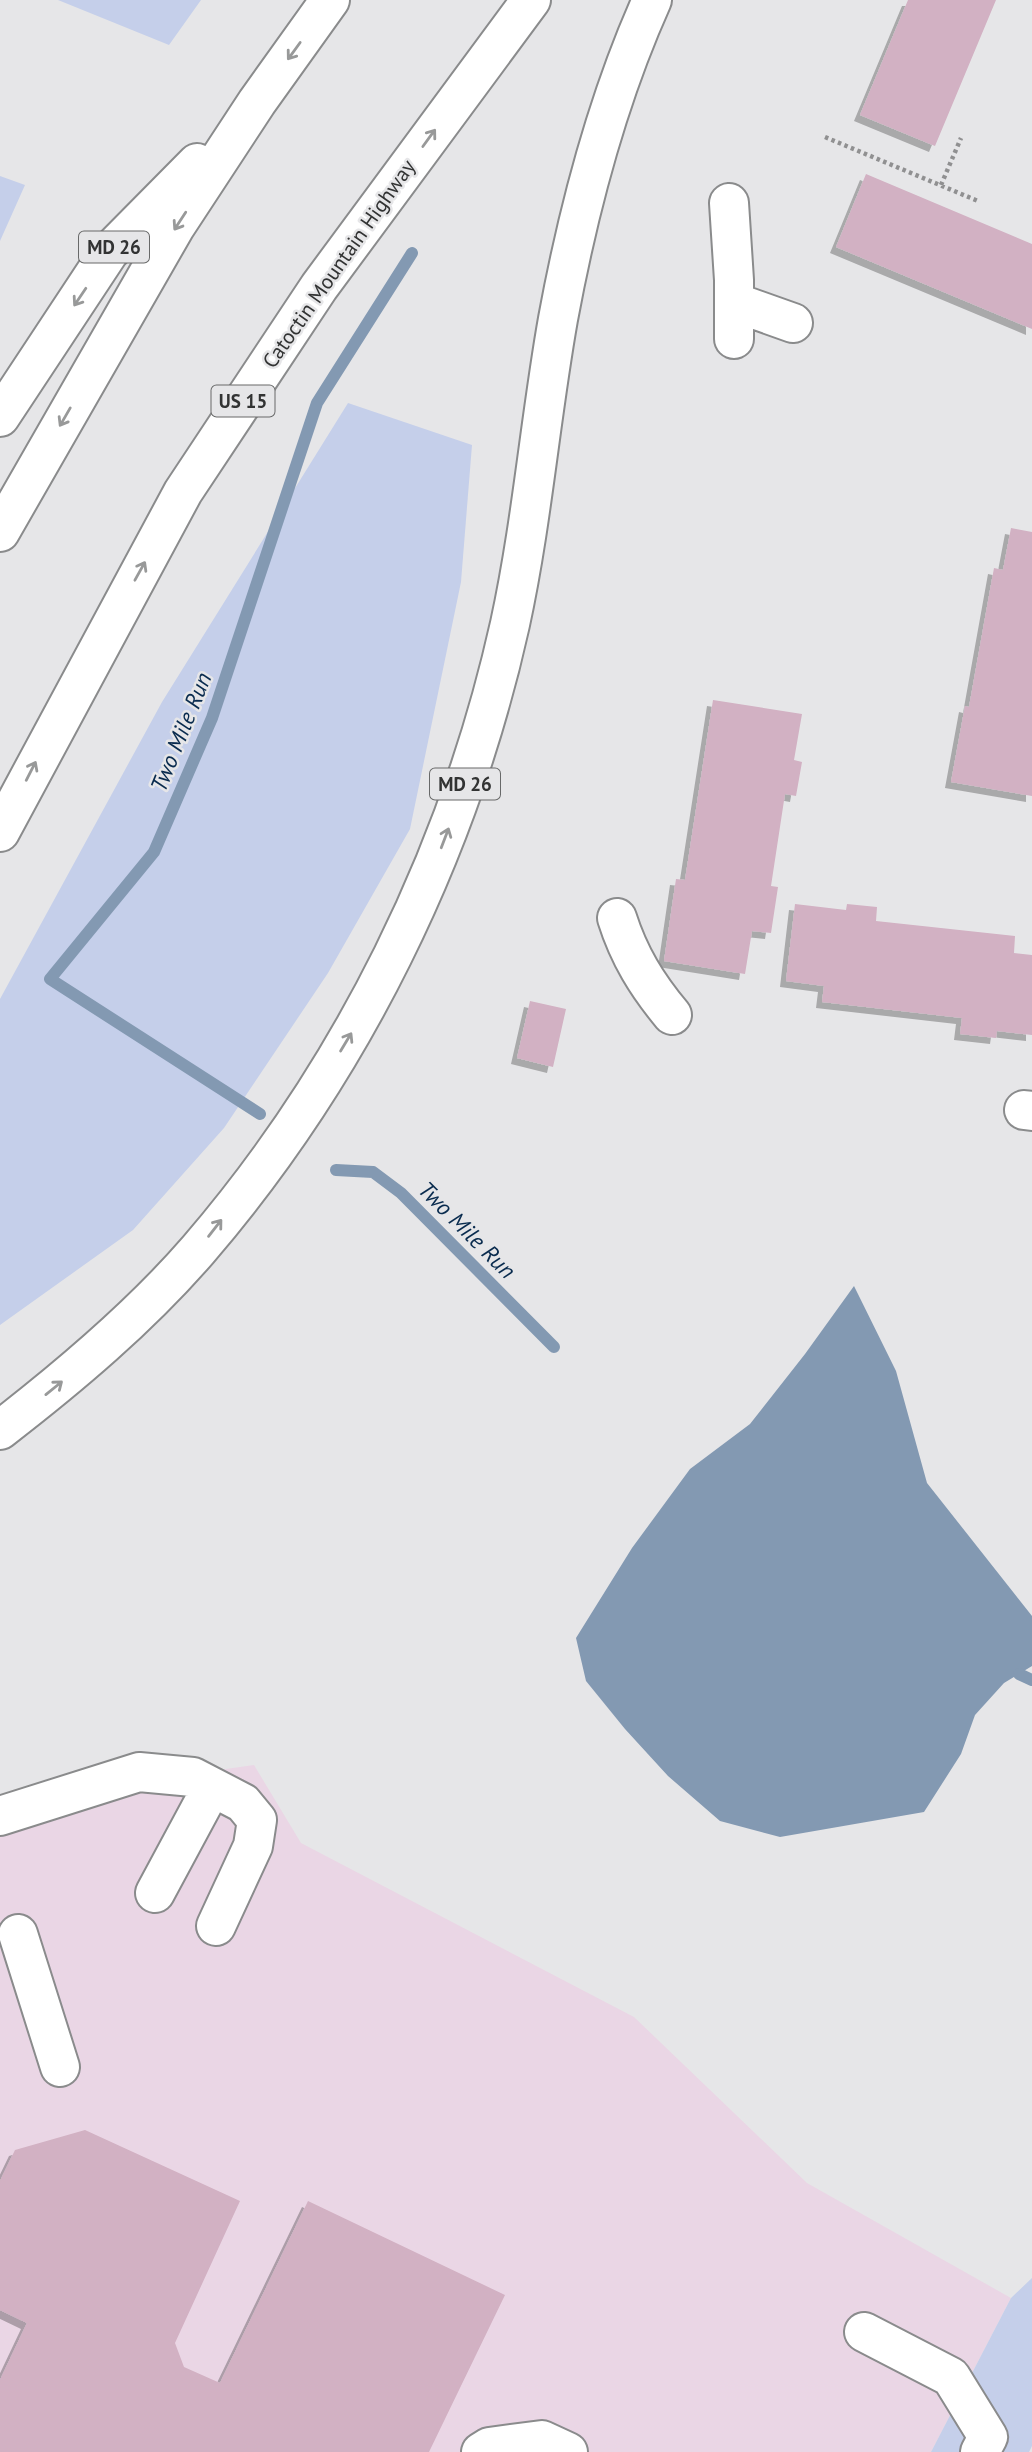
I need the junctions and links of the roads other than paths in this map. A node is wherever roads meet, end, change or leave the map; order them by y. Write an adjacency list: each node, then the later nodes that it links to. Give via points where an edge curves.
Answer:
1 (330, 0): 4 (main road, one-way to 4)
2 (531, 0): 9 (main road, Catoctin Mountain Highway / US 15, one-way to 2, via 183,492 318,287)
3 (652, 0): 12 (main road, MD 26, one-way to 3, via 57,1387 197,1250 320,1085 366,1009 405,930 466,783 487,713 510,622 558,318 579,225 604,126)
4 (257, 102): 7 (main road, MD 26, one-way to 7, via 110,252); 8 (main road, one-way to 8, via 175,227)
5 (729, 203): 6 (main road, via 734,320)
6 (793, 323)
7 (0, 417)
8 (0, 532)
9 (0, 832)
10 (617, 918): 11 (main road, via 649,988)
11 (672, 1015)
12 (0, 1430)
13 (212, 1787): 14 (main road, via 193,1777 139,1772); 15 (main road); 16 (main road, via 243,1803 257,1820 253,1846)
14 (0, 1816)
15 (155, 1893)
16 (216, 1926)
17 (18, 1934): 18 (main road)
18 (60, 2067)
19 (864, 2332): 22 (main road, via 951,2377 988,2437)
20 (481, 2452): 21 (main road, via 542,2440)
21 (568, 2452)
22 (980, 2452)

